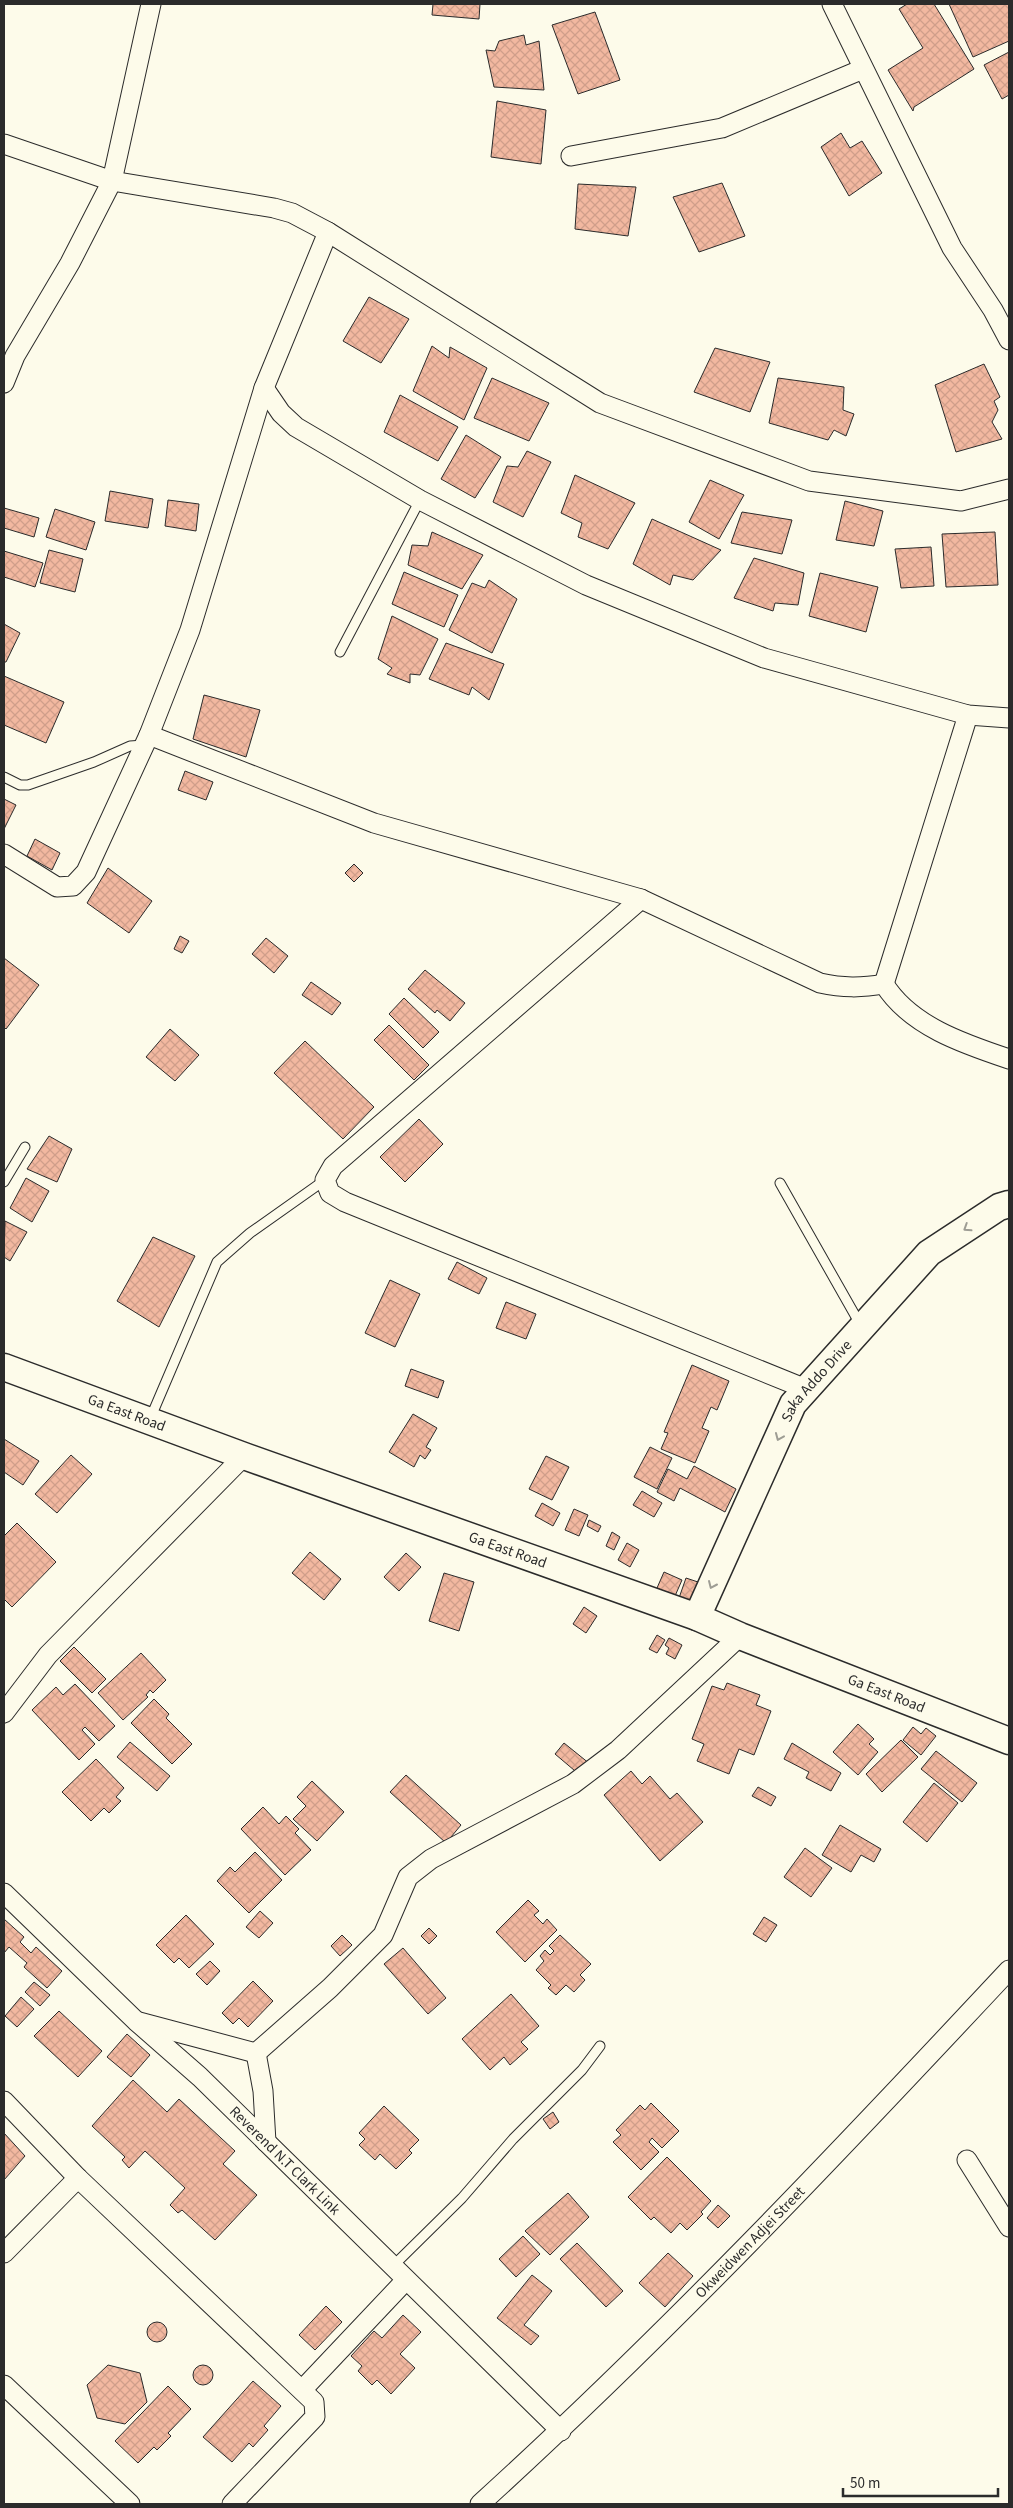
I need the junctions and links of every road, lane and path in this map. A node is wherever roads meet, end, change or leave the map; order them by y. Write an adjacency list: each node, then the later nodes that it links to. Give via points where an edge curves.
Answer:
1 (151, 4): 6 (street)
2 (832, 4): 3 (street)
3 (863, 70): 5 (street, via 722,128); 8 (street, via 952,248)
4 (4, 144): 6 (street)
5 (571, 156)
6 (112, 182): 7 (street, via 274,208 292,213); 9 (street, via 70,262)
7 (328, 232): 11 (street); 12 (street, via 600,404 809,481 961,501)
8 (1009, 340)
9 (10, 354): 10 (street)
10 (4, 383)
11 (264, 388): 13 (street, via 281,413 296,427); 17 (street, via 190,630)
12 (1009, 489)
13 (420, 500): 14 (lane); 15 (street, via 586,585 764,658)
14 (340, 652)
15 (968, 715): 16 (street); 21 (street)
16 (1009, 718)
17 (147, 740): 18 (lane, via 28,785 20,785); 19 (street, via 86,872 73,886 57,887); 20 (street, via 374,823)
18 (4, 777)
19 (7, 862)
20 (641, 899): 21 (street, via 820,983 842,988); 24 (street, via 333,1166)
21 (884, 984): 22 (street, via 894,1000 925,1023)
22 (1009, 1059)
23 (25, 1147): 25 (lane)
24 (325, 1180): 30 (street, via 330,1193 345,1202); 31 (lane, via 250,1233 217,1262)
25 (4, 1182)
26 (780, 1184): 28 (lane)
27 (1006, 1211): 28 (street, Saka Addo Drive, one-way to 28, via 929,1253)
28 (862, 1326): 30 (street, Saka Addo Drive)
29 (4, 1367): 31 (street, Ga East Road)
30 (806, 1390): 33 (street, Saka Addo Drive, one-way to 33, via 793,1404)
31 (150, 1419): 32 (street, Ga East Road)
32 (244, 1456): 33 (street, Ga East Road); 35 (street, via 48,1654)
33 (698, 1617): 34 (street, Ga East Road)
34 (740, 1636): 36 (street, Ga East Road); 41 (street, via 618,1750 573,1784 431,1859 408,1877 383,1935 330,1988)
35 (4, 1713)
36 (1009, 1742)
37 (4, 1894): 39 (street, Reverend N.T Clark Link)
38 (1009, 1970): 52 (street, Okweidwen Adjei Street, via 807,2184)
39 (136, 2021): 41 (street); 43 (street, Reverend N.T Clark Link, via 200,2077)
40 (600, 2046): 48 (lane, via 582,2070 513,2139 462,2198)
41 (256, 2053): 43 (street, via 263,2091)
42 (4, 2101): 45 (street)
43 (266, 2142): 48 (street, Reverend N.T Clark Link)
44 (967, 2160): 46 (street)
45 (78, 2178): 47 (street); 51 (street)
46 (1009, 2227)
47 (4, 2254)
48 (392, 2267): 49 (street, Reverend N.T Clark Link)
49 (406, 2280): 51 (street); 52 (street, Reverend N.T Clark Link)
50 (4, 2385): 53 (street)
51 (302, 2390): 54 (street, via 314,2402 315,2417)
52 (561, 2431): 55 (street, Okweidwen Adjei Street)
53 (130, 2504)
54 (232, 2504)
55 (480, 2504)

